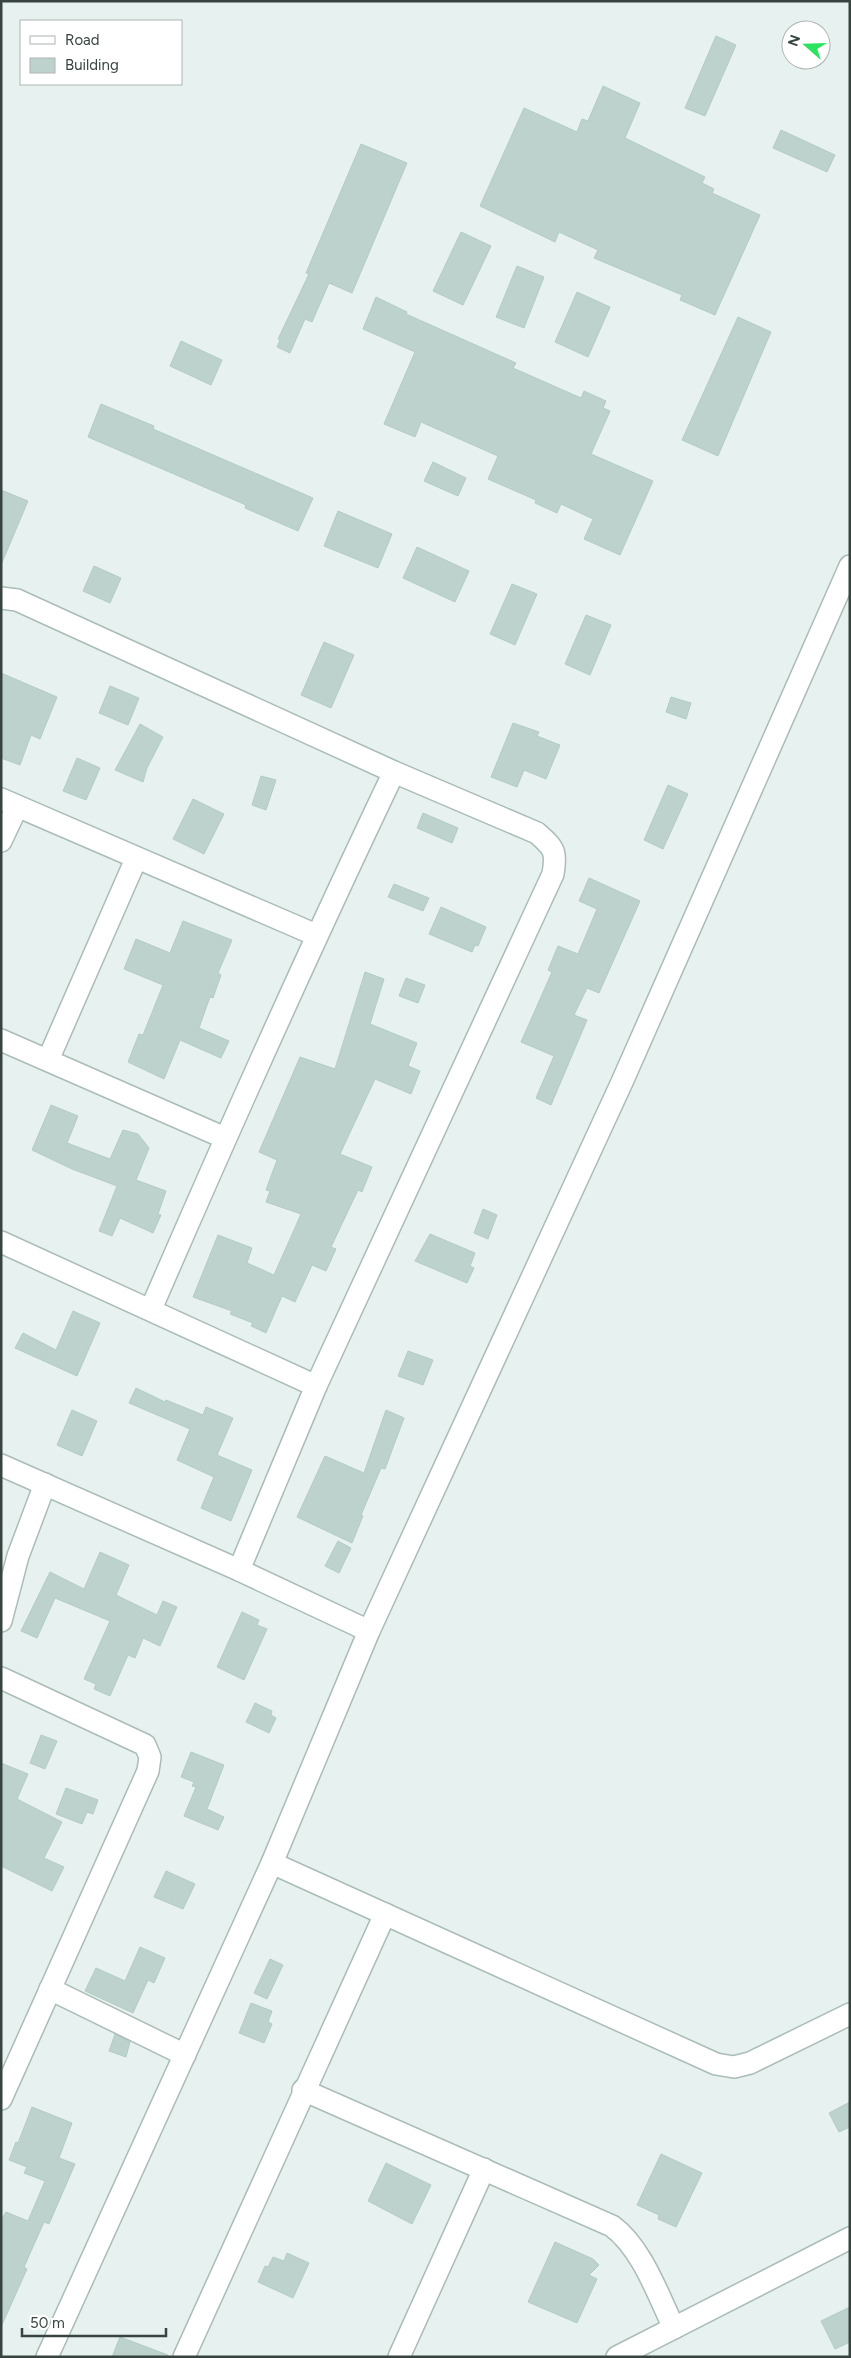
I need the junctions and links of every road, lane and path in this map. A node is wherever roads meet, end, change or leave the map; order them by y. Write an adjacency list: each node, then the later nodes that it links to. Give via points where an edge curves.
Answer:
1 (850, 566): 18 (street, via 618,1091)
2 (1, 598): 3 (street, via 17,600)
3 (394, 772): 7 (street); 13 (street, via 537,833 552,846 556,857 553,874)
4 (9, 803): 5 (street); 6 (street)
5 (1, 841)
6 (136, 859): 7 (street); 9 (street)
7 (316, 935): 10 (street)
8 (1, 1040): 9 (street)
9 (48, 1060): 10 (street)
10 (225, 1138): 12 (street)
11 (1, 1242): 12 (street)
12 (151, 1309): 13 (street)
13 (316, 1386): 16 (street)
14 (1, 1465): 15 (street)
15 (45, 1484): 16 (street); 17 (street, via 18,1556)
16 (239, 1570): 18 (street)
17 (1, 1621)
18 (369, 1631): 20 (street)
19 (1, 1678): 22 (street, via 144,1745 150,1757 148,1771)
20 (272, 1863): 21 (street); 24 (street)
21 (385, 1914): 23 (street, via 716,2064 734,2068); 25 (street)
22 (50, 1989): 24 (street); 26 (street)
23 (850, 2014)
24 (185, 2054): 30 (street)
25 (304, 2090): 27 (street); 31 (street)
26 (1, 2098)
27 (484, 2169): 29 (street, via 612,2226 626,2236); 32 (street)
28 (850, 2238): 29 (street)
29 (674, 2328): 33 (street)
30 (47, 2357)
31 (184, 2357)
32 (399, 2357)
33 (617, 2357)

